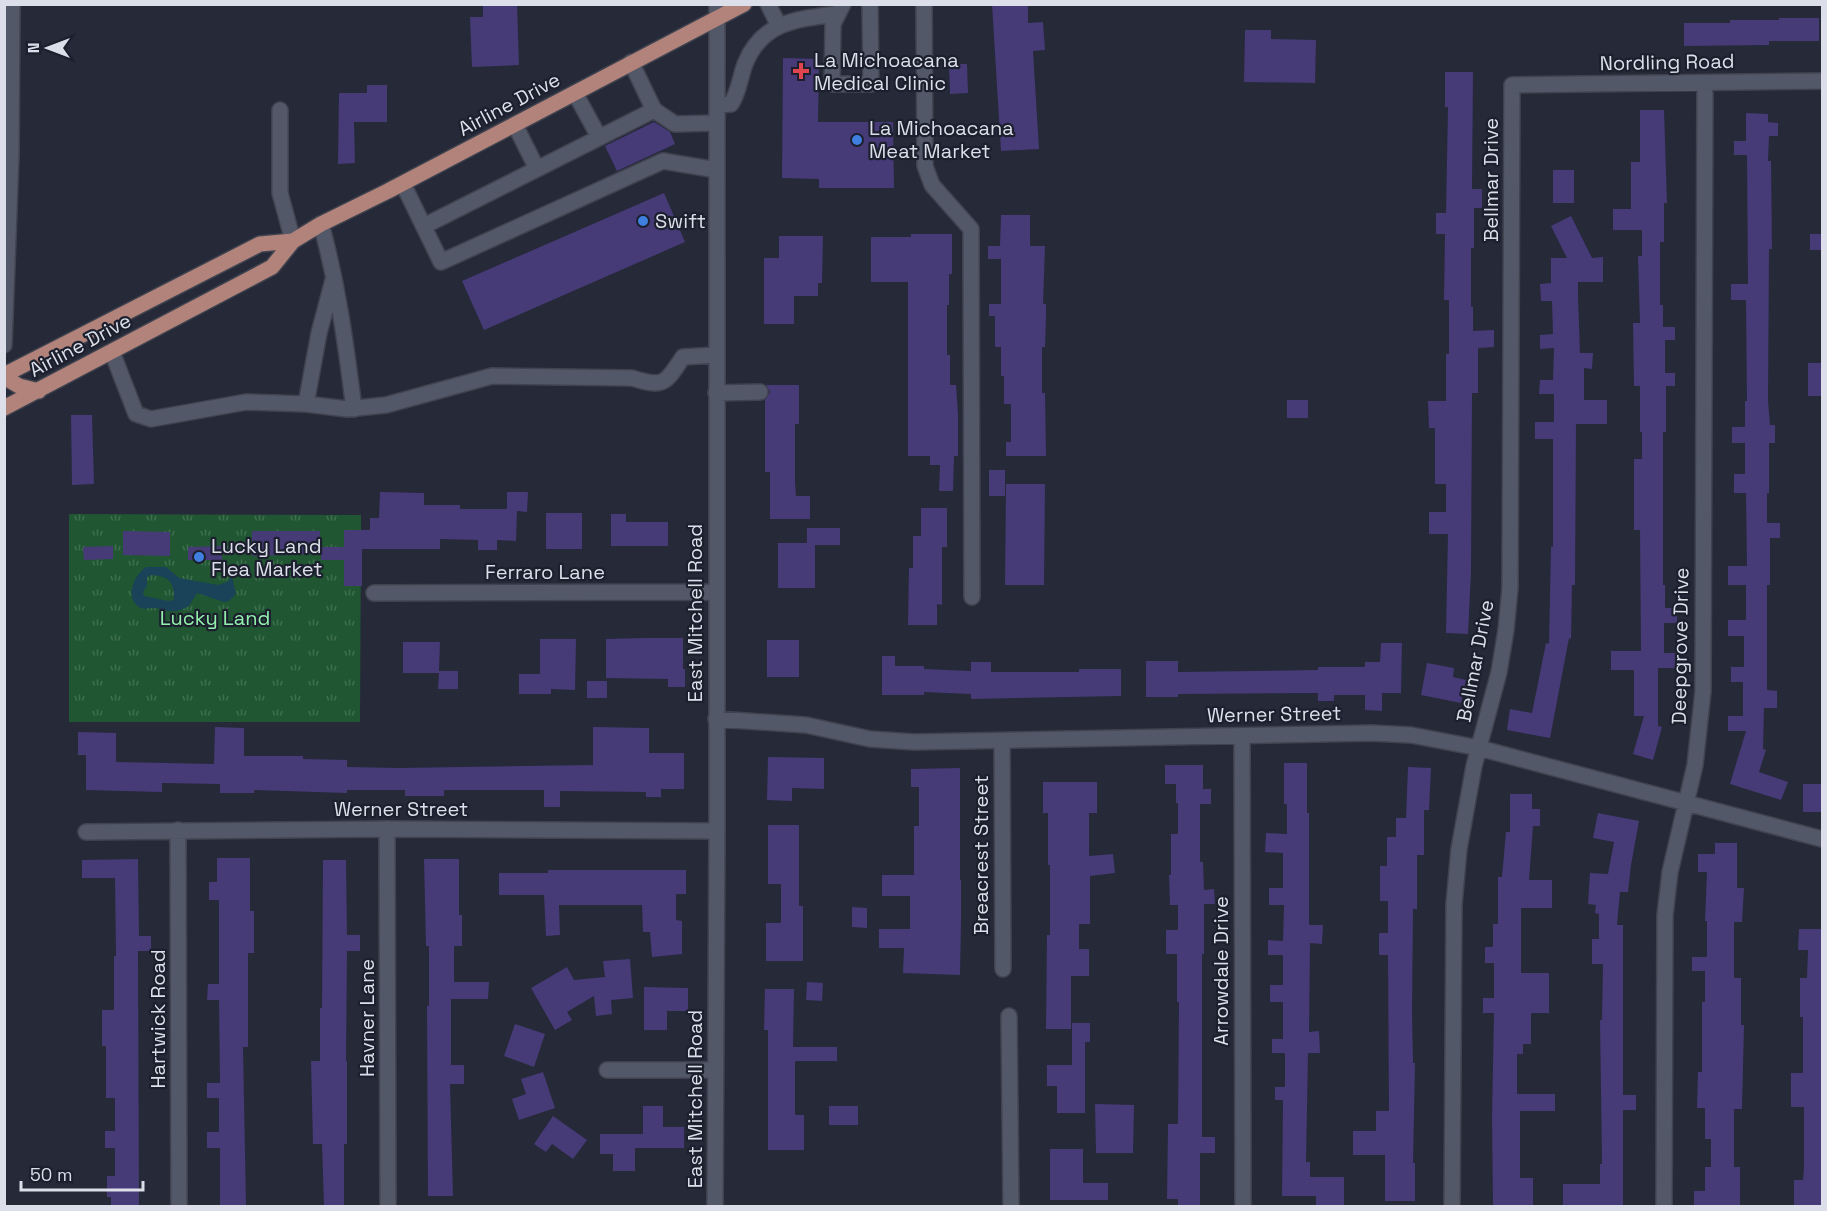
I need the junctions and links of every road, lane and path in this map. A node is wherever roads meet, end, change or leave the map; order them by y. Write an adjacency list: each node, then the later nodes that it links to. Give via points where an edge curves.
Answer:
1 (12, 4): 27 (street)
2 (744, 4): 7 (main road, Airline Drive)
3 (768, 4): 8 (street)
4 (870, 4): 6 (street, via 871,84 832,84 833,24)
5 (924, 4): 40 (street, via 925,166 932,184 971,229)
6 (841, 9): 8 (street)
7 (717, 12): 9 (main road, Airline Drive); 14 (street, East Mitchell Road)
8 (779, 26): 14 (street, via 764,35 748,56 731,104)
9 (631, 62): 13 (main road, Airline Drive); 16 (street)
10 (1822, 81): 11 (street, Nordling Road)
11 (1705, 83): 12 (street, Nordling Road); 45 (street, Deepgrove Drive, via 1703,691 1695,765)
12 (1512, 85): 44 (street, Bellmar Drive, via 1510,588 1499,672)
13 (575, 93): 18 (main road, Airline Drive); 19 (street)
14 (717, 105): 17 (street, East Mitchell Road)
15 (280, 110): 25 (street, via 280,193)
16 (654, 110): 17 (street, via 675,124); 19 (street)
17 (717, 123): 21 (street, East Mitchell Road)
18 (515, 125): 20 (street); 22 (main road, Airline Drive)
19 (599, 137): 20 (street)
20 (537, 169): 24 (street)
21 (717, 170): 24 (street, via 663,161 441,262); 30 (street, East Mitchell Road)
22 (403, 184): 23 (main road, Airline Drive); 24 (street)
23 (321, 224): 25 (main road, Airline Drive); 26 (street)
24 (424, 226)
25 (293, 240): 29 (main road, Airline Drive, via 272,267); 31 (main road, Airline Drive, via 260,244)
26 (334, 274): 35 (street); 37 (street)
27 (5, 310): 28 (street)
28 (4, 345)
29 (112, 352): 32 (main road, Airline Drive); 35 (street, via 136,414 151,418 246,402)
30 (716, 355): 34 (street, East Mitchell Road); 37 (street, via 683,357 668,380 654,385 632,378 492,376 386,405)
31 (4, 376): 32 (main road, via 19,386)
32 (39, 391): 36 (main road, Airline Drive)
33 (760, 392): 34 (street)
34 (716, 393): 38 (street, East Mitchell Road)
35 (306, 404): 37 (street)
36 (4, 408)
37 (354, 409)
38 (717, 592): 39 (street, Ferraro Lane); 41 (street, East Mitchell Road)
39 (374, 593)
40 (972, 597)
41 (716, 719): 43 (street, Werner Street, via 806,724 870,739); 48 (street, East Mitchell Road)
42 (1242, 736): 43 (street, Werner Street); 44 (street, Werner Street, via 1411,735); 59 (street, Arrowdale Drive)
43 (1002, 741): 51 (street, Breacrest Street)
44 (1479, 748): 45 (street, Werner Street); 60 (street, Bellmar Drive, via 1459,849 1454,904)
45 (1685, 802): 50 (street, Werner Street); 61 (street, Deepgrove Drive, via 1665,915)
46 (387, 829): 47 (street, Werner Street); 48 (street, Werner Street); 56 (street, Havner Lane)
47 (178, 830): 49 (street, Werner Street); 55 (street, Hartwick Road)
48 (717, 831): 54 (street, East Mitchell Road)
49 (86, 832)
50 (1822, 839)
51 (1003, 969)
52 (1009, 1016): 58 (street)
53 (607, 1070): 54 (street)
54 (716, 1070): 57 (street, East Mitchell Road)
55 (179, 1206)
56 (388, 1206)
57 (715, 1206)
58 (1011, 1206)
59 (1243, 1206)
60 (1452, 1206)
61 (1664, 1206)

